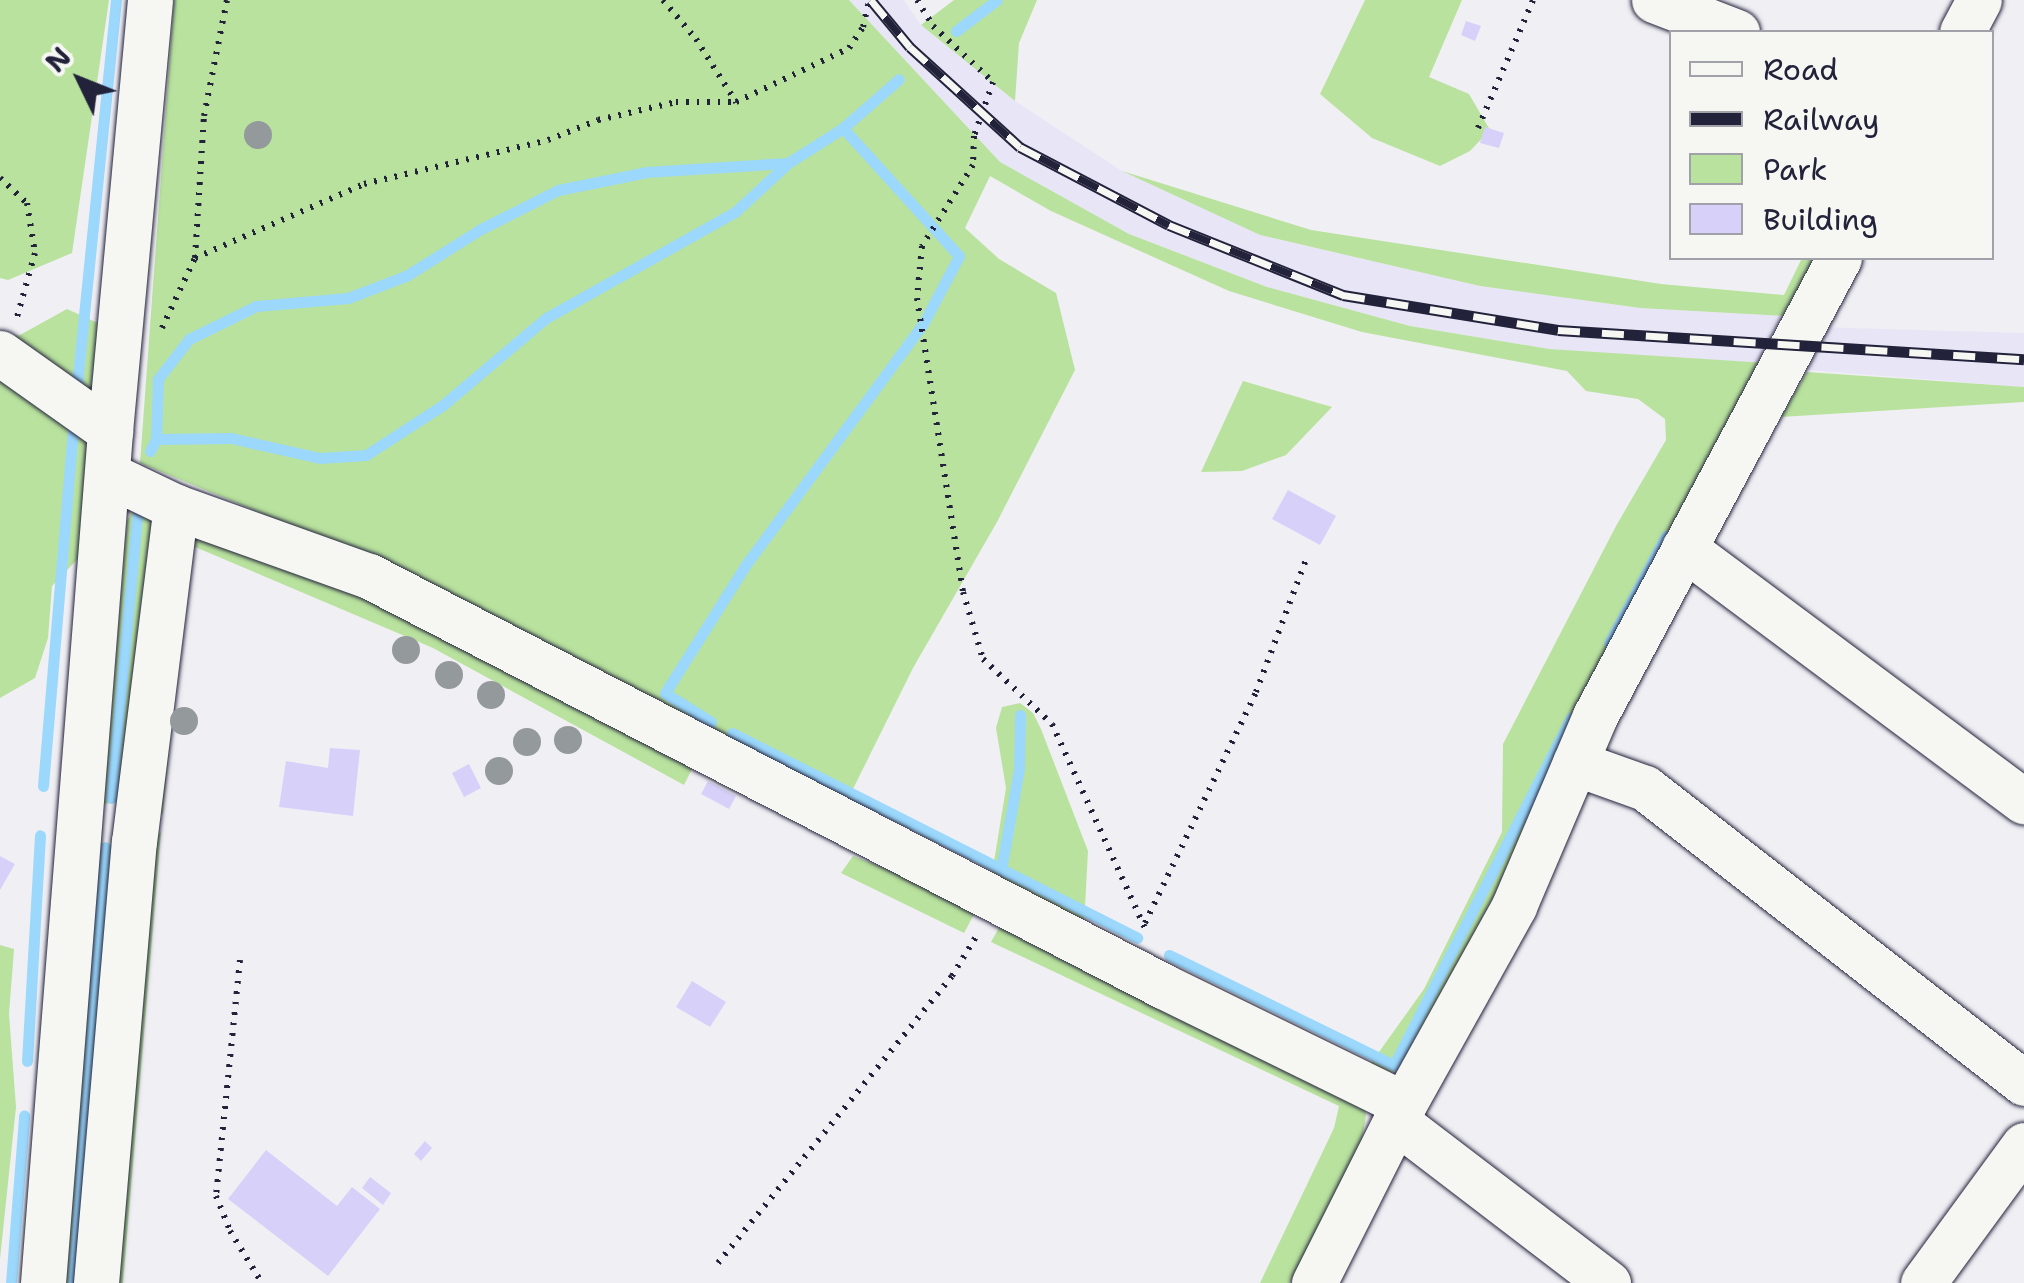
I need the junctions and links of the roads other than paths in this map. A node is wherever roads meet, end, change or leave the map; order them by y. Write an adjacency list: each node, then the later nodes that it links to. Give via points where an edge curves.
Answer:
1 (150, 0): 8 (street)
2 (1654, 0): 4 (street)
3 (1979, 0): 5 (street)
4 (1733, 30)
5 (1963, 30)
6 (1838, 260): 10 (street)
7 (3, 355): 8 (street)
8 (109, 452): 9 (street); 16 (street)
9 (176, 507): 14 (street, via 369,576); 17 (street, via 134,842)
10 (1684, 548): 11 (street); 12 (street)
11 (1575, 763): 13 (street, via 1645,788); 14 (street, via 1514,906)
12 (2024, 801)
13 (2024, 1083)
14 (1400, 1112): 18 (street); 19 (street)
15 (2024, 1146): 20 (street)
16 (44, 1283)
17 (96, 1283)
18 (1314, 1283)
19 (1608, 1283)
20 (1923, 1283)

